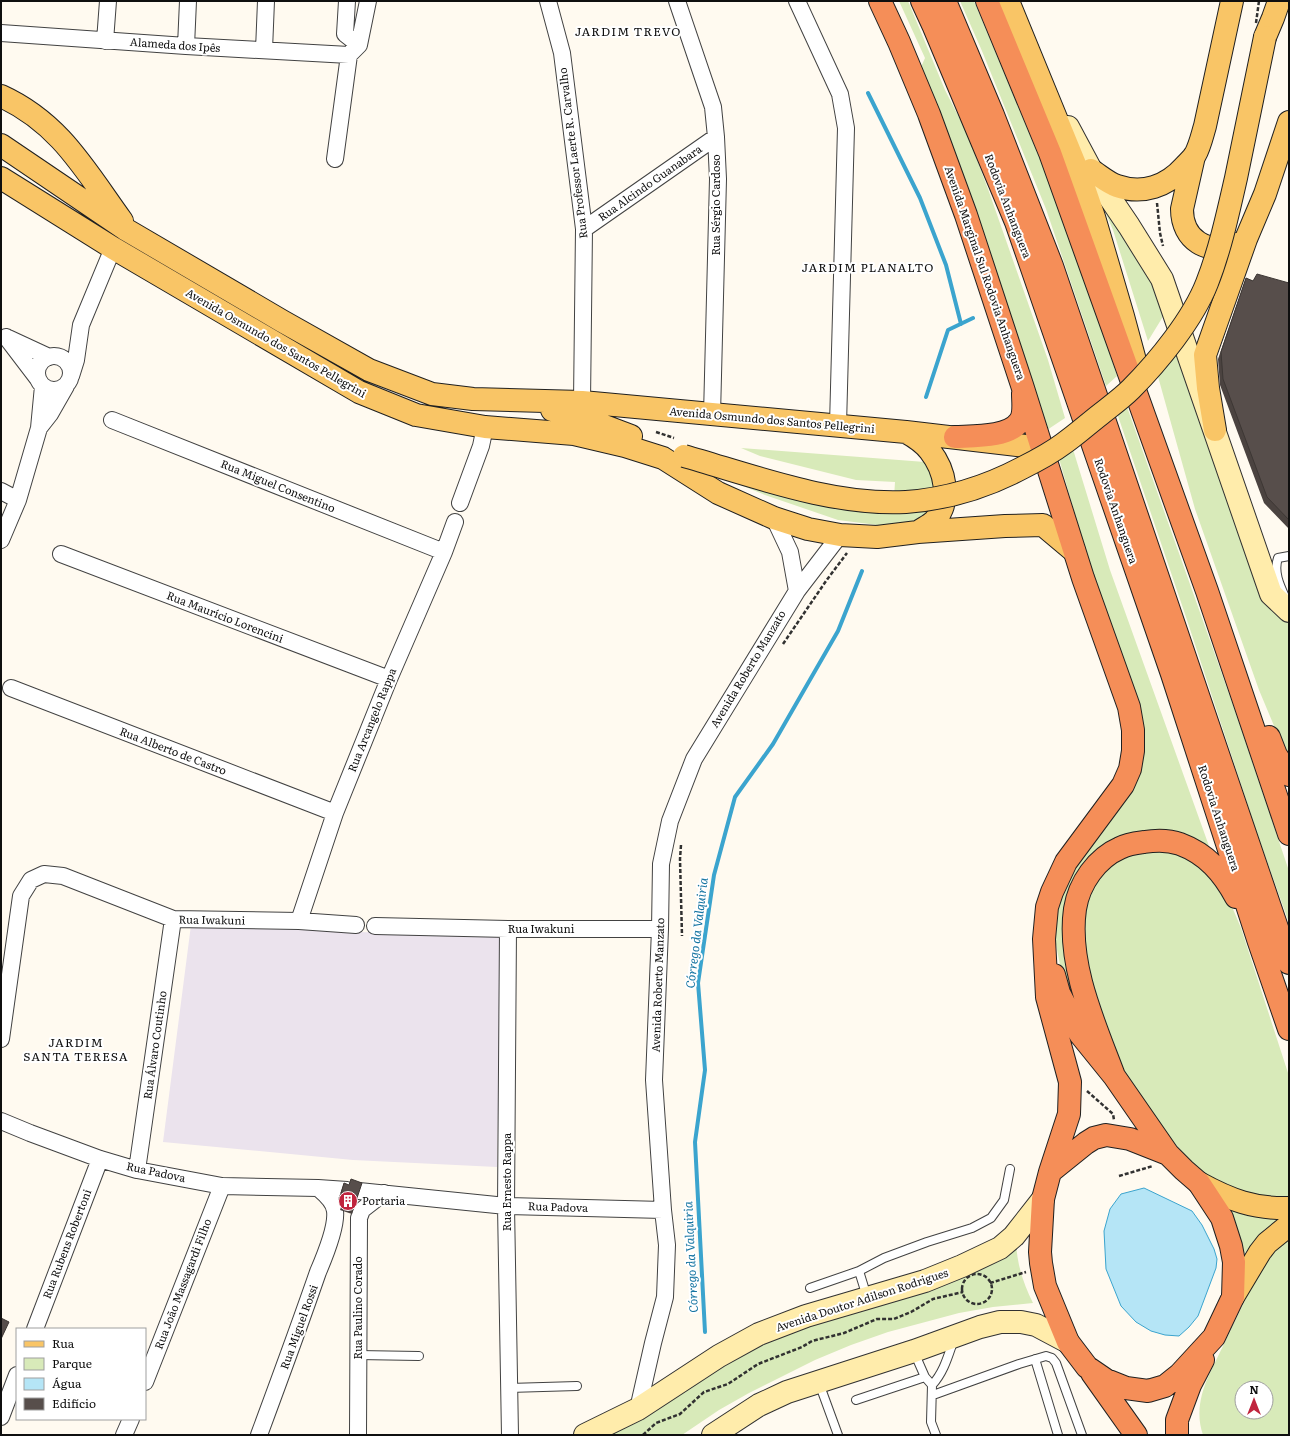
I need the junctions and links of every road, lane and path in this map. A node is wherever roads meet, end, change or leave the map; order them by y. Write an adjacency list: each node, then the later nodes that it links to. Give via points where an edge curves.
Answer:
1 (108, 1): 20 (street)
2 (188, 1): 21 (street)
3 (266, 1): 22 (street)
4 (347, 1): 23 (street, via 345,34)
5 (368, 1): 23 (street)
6 (548, 1): 34 (street, Rua Professor Laerte R. Carvalho, via 562,53)
7 (677, 1): 27 (street, Rua Sérgio Cardoso, via 713,108)
8 (797, 1): 47 (street, via 840,94 846,128)
9 (880, 1): 42 (highway, Avenida Marginal Sul Rodovia Anhanguera, via 932,121)
10 (922, 1): 89 (highway, Rodovia Anhanguera, via 1016,222 1172,674)
11 (945, 1): 90 (highway, Rodovia Anhanguera, via 1052,266)
12 (987, 1): 57 (highway, via 1050,153)
13 (1009, 1): 24 (main road)
14 (1232, 1): 29 (main road, via 1205,126)
15 (1259, 1): 18 (path, bridge)
16 (1265, 1): 18 (main road)
17 (1279, 1): 18 (main road, via 1274,18)
18 (1261, 30): 55 (main road, bridge, via 1252,107 1230,205 1206,286 1186,322 1152,367 1130,390 1063,444 1036,461 991,483 964,492 905,502 878,502 838,497 789,486)
19 (1, 33): 20 (street, Alameda dos Ipês)
20 (105, 41): 21 (street, Alameda dos Ipês)
21 (186, 46): 22 (street, Alameda dos Ipês)
22 (264, 50): 23 (street, Alameda dos Ipês)
23 (354, 50): 30 (street)
24 (1030, 55): 31 (street); 57 (main road, via 1094,217)
25 (1, 96): 33 (main road, via 38,118 64,141)
26 (1289, 122): 35 (main road, via 1265,194)
27 (716, 137): 34 (street, Rua Alcindo Guanabara); 45 (street, Rua Sérgio Cardoso, via 718,179)
28 (1, 145): 33 (main road, Avenida Osmundo dos Santos Pellegrini)
29 (1194, 156): 31 (main road, via 1176,176 1164,184 1148,188 1131,189 1117,186); 35 (main road, via 1182,209 1187,231 1197,242 1211,248 1226,248)
30 (335, 159)
31 (1091, 170): 50 (street, via 1162,279)
32 (1, 178): 36 (main road, Avenida Osmundo dos Santos Pellegrini)
33 (125, 229): 36 (main road); 43 (main road, Avenida Osmundo dos Santos Pellegrini, via 369,370 432,394)
34 (584, 229): 44 (street, Rua Professor Laerte R. Carvalho)
35 (1246, 239): 50 (main road, via 1205,355)
36 (113, 248): 37 (street); 48 (main road, Avenida Osmundo dos Santos Pellegrini, via 359,392 416,416)
37 (81, 326): 39 (street); 40 (street, via 76,360)
38 (3, 336): 39 (street); 41 (street)
39 (52, 357): 40 (street, via 61,358 69,365); 41 (street, via 38,368)
40 (68, 381): 41 (street, via 57,390 47,389); 49 (street, via 50,414)
41 (40, 383): 49 (street)
42 (1022, 385): 53 (highway, via 1023,408 1020,421 1012,429 999,433); 56 (highway, Avenida Marginal Sul Rodovia Anhanguera)
43 (501, 400): 44 (main road, Avenida Osmundo dos Santos Pellegrini); 55 (main road, Avenida Osmundo dos Santos Pellegrini, via 578,416)
44 (582, 402): 45 (main road, Avenida Osmundo dos Santos Pellegrini)
45 (712, 415): 47 (main road, Avenida Osmundo dos Santos Pellegrini)
46 (112, 420): 67 (street, Rua Miguel Consentino)
47 (838, 425): 52 (main road, Avenida Osmundo dos Santos Pellegrini)
48 (485, 427): 54 (main road, Avenida Osmundo dos Santos Pellegrini, via 574,434); 60 (street, via 482,446)
49 (39, 428): 59 (street)
50 (1215, 430): 73 (street, via 1271,594)
51 (656, 432): 55 (path)
52 (906, 432): 53 (main road, Avenida Osmundo dos Santos Pellegrini); 63 (main road, via 916,437 930,451 936,459 945,483 945,496 935,520)
53 (955, 437): 56 (main road, Avenida Osmundo dos Santos Pellegrini)
54 (625, 446): 55 (main road, Avenida Osmundo dos Santos Pellegrini); 61 (main road, Avenida Osmundo dos Santos Pellegrini, via 663,458 718,493)
55 (679, 447)
56 (1042, 448): 66 (highway, Avenida Marginal Sul Rodovia Anhanguera)
57 (1165, 476): 71 (highway)
58 (1, 491): 59 (street)
59 (18, 500): 65 (street)
60 (460, 503)
61 (774, 518): 64 (main road, Avenida Osmundo dos Santos Pellegrini, via 808,529); 70 (street, via 790,552)
62 (455, 522): 67 (street, Rua Arcangelo Rappa)
63 (918, 532): 64 (main road, Avenida Osmundo dos Santos Pellegrini, via 877,538); 66 (main road, Avenida Osmundo dos Santos Pellegrini, via 1043,525)
64 (850, 536): 70 (street, Avenida Roberto Manzato); 74 (path, via 826,581)
65 (1, 540)
66 (1074, 551): 88 (highway, Avenida Marginal Sul Rodovia Anhanguera, via 1129,707 1133,751 1130,769 1123,785 1066,862 1058,878 1047,907)
67 (444, 552): 75 (street, Rua Arcangelo Rappa)
68 (61, 554): 75 (street, Rua Maurício Lorencini)
69 (1289, 556): 72 (lane, via 1278,558 1276,566 1277,577)
70 (797, 591): 86 (street, Avenida Roberto Manzato, via 694,759 670,821 661,864)
71 (1207, 591): 77 (highway, via 1276,755); 79 (highway)
72 (1289, 607)
73 (1289, 611)
74 (782, 646)
75 (389, 679): 78 (street, Rua Arcangelo Rappa)
76 (12, 688): 78 (street, Rua Alberto de Castro)
77 (1289, 775)
78 (335, 813): 82 (street, Rua Arcangelo Rappa)
79 (1289, 834)
80 (681, 844): 87 (path)
81 (173, 919): 82 (street, Rua Iwakuni); 92 (street, Rua Iwakuni, via 63,876 44,874 31,880 21,896); 100 (street, Rua Álvaro Coutinho)
82 (299, 921): 83 (street, Rua Iwakuni)
83 (356, 925)
84 (375, 926): 85 (street, Rua Iwakuni)
85 (508, 929): 86 (street, Rua Iwakuni); 107 (street, Rua Ernesto Rappa)
86 (660, 930): 110 (street, Avenida Roberto Manzato, via 654,1080)
87 (682, 936)
88 (1044, 939): 93 (highway, via 1059,993 1076,1027); 94 (highway, via 1047,997)
89 (1259, 942): 91 (highway, Rodovia Anhanguera); 93 (highway, via 1227,880 1192,849 1179,844 1152,840 1121,847 1107,855 1094,868 1078,895 1074,934 1082,985)
90 (1289, 963)
91 (1289, 1028)
92 (1, 1039)
93 (1114, 1076): 97 (highway)
94 (1070, 1082): 96 (path, via 1078,1082 1113,1114); 101 (highway, via 1069,1114)
95 (1, 1121): 98 (street, Rua Padova)
96 (1116, 1136): 97 (highway); 101 (highway, via 1094,1138)
97 (1168, 1154): 102 (highway)
98 (100, 1159): 100 (street, Rua Padova); 119 (street, Rua Rubens Robertoni)
99 (1010, 1169): 112 (lane, via 1004,1200 991,1218 972,1228 884,1258)
100 (137, 1170): 103 (street, Rua Padova)
101 (1050, 1172): 106 (highway)
102 (1199, 1183): 108 (main road, via 1223,1196 1256,1207); 117 (highway, via 1222,1218 1231,1246 1234,1262)
103 (222, 1186): 104 (street, Rua Padova); 130 (street, Rua João Massagardi Filho)
104 (318, 1188): 105 (street, Rua Padova); 109 (street)
105 (384, 1193): 107 (street, Rua Padova); 109 (street)
106 (1043, 1199): 118 (street, Avenida Doutor Adilson Rodrigues, via 1014,1236 1000,1248 924,1281); 122 (highway, via 1040,1252 1045,1286)
107 (506, 1206): 110 (street, Rua Padova); 135 (street, Rua Ernesto Rappa)
108 (1289, 1208)
109 (345, 1210): 124 (street, Rua Paulino Corado, via 359,1218); 142 (street, Rua Miguel Rossi, via 317,1278)
110 (663, 1210): 138 (street, Avenida Roberto Manzato, via 667,1245 665,1297)
111 (1289, 1225): 117 (main road, via 1260,1252)
112 (859, 1271): 115 (lane); 118 (lane)
113 (1028, 1272): 114 (path)
114 (990, 1283): 116 (path, via 980,1275 970,1276 964,1283); 116 (path, via 992,1293 982,1303 972,1303)
115 (810, 1288)
116 (963, 1292): 146 (path, via 933,1299 894,1319 876,1319 844,1333 812,1341 758,1364 728,1384 704,1392 680,1414 656,1423)
117 (1233, 1297): 121 (highway)
118 (867, 1299): 138 (street, Avenida Doutor Adilson Rodrigues, via 806,1316 759,1334 719,1356)
119 (35, 1328)
120 (954, 1337): 122 (street, via 1000,1322 1021,1322 1036,1325); 123 (street); 134 (lane, via 946,1363)
121 (1214, 1337): 127 (highway, via 1180,1374 1165,1386 1148,1391 1126,1388 1106,1380); 132 (highway)
122 (1068, 1342): 127 (highway)
123 (914, 1351): 128 (lane); 131 (street)
124 (358, 1355): 125 (lane); 143 (street, Rua Paulino Corado)
125 (419, 1356)
126 (1035, 1359): 136 (lane); 150 (lane); 151 (lane, via 1046,1356 1056,1363)
127 (1087, 1367): 152 (highway)
128 (925, 1377): 134 (lane); 137 (lane)
129 (16, 1378): 139 (street)
130 (146, 1379)
131 (818, 1382): 147 (street, via 759,1404); 148 (lane)
132 (1190, 1385): 153 (highway, via 1177,1420); 154 (highway, via 1188,1407)
133 (577, 1386): 135 (lane)
134 (932, 1386): 136 (lane)
135 (509, 1388): 144 (street, Rua Ernesto Rappa)
136 (933, 1395): 149 (lane, via 931,1422)
137 (856, 1400)
138 (638, 1409): 145 (street, Avenida Doutor Adilson Rodrigues)
139 (1, 1417)
140 (131, 1420): 141 (street)
141 (124, 1435)
142 (260, 1435)
143 (358, 1435)
144 (510, 1435)
145 (585, 1435)
146 (643, 1435)
147 (713, 1435)
148 (838, 1435)
149 (936, 1435)
150 (1058, 1435)
151 (1082, 1435)
152 (1136, 1435)
153 (1177, 1435)
154 (1192, 1435)

